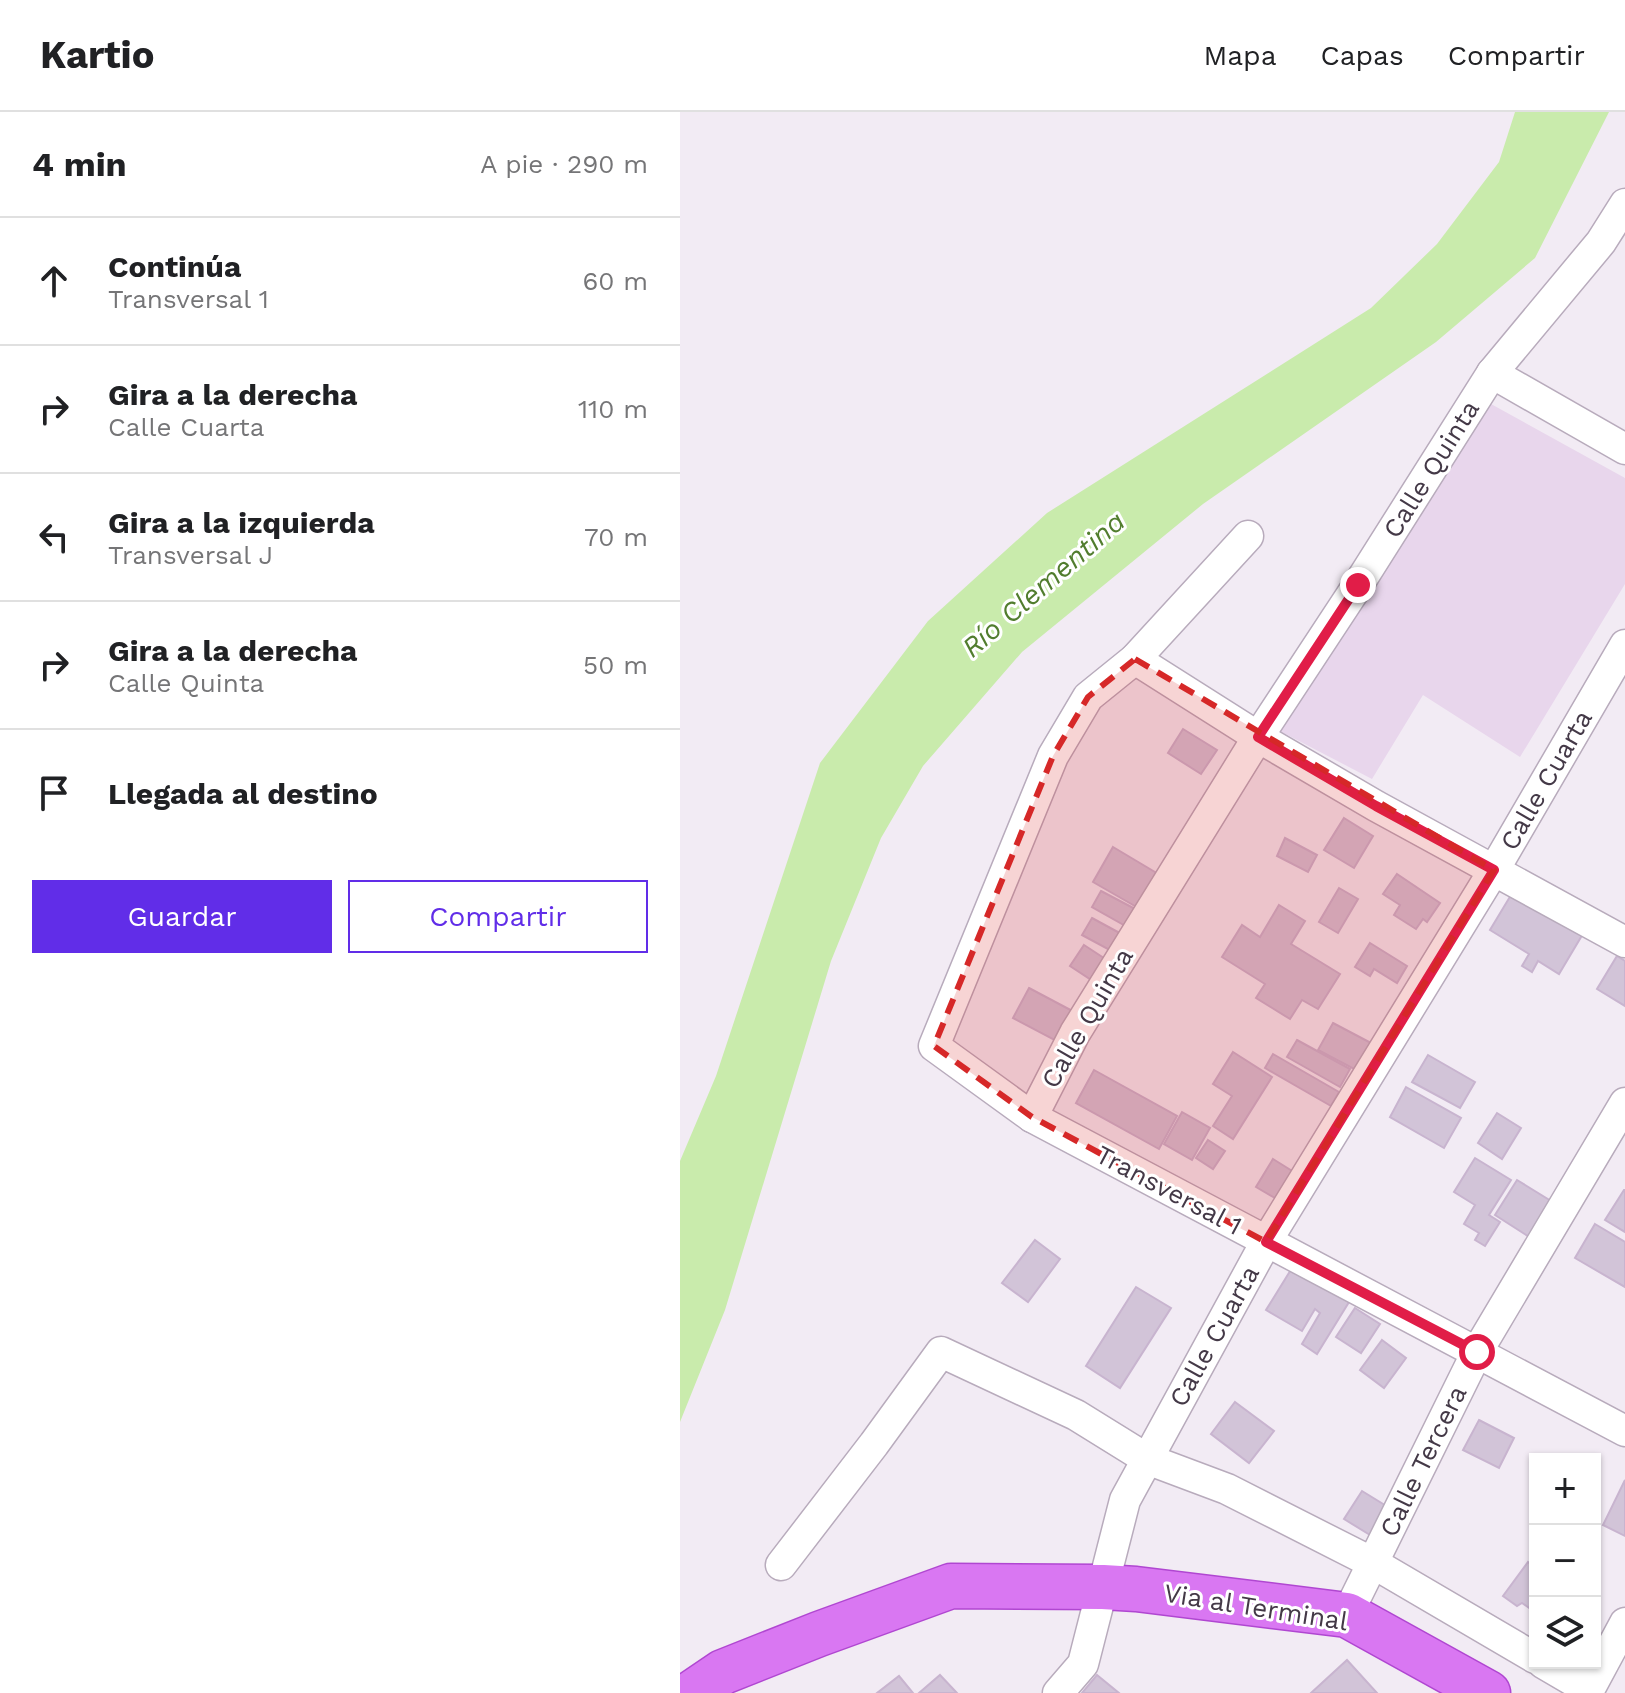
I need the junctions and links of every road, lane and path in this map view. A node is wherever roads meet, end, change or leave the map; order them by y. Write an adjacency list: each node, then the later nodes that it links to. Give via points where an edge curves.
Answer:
1 (1625, 204): 2 (street, Calle Quinta, via 1601,242)
2 (1492, 373): 3 (street); 7 (street, Calle Quinta)
3 (1625, 449)
4 (1248, 536): 6 (street)
5 (1625, 645): 8 (street, Calle Cuarta)
6 (1135, 659): 7 (street); 11 (street, Transversal 1, via 1088,697 1053,756 934,1046)
7 (1258, 737): 8 (street); 11 (street, Calle Quinta, via 1075,1033)
8 (1494, 870): 9 (street); 12 (street, Calle Cuarta)
9 (1625, 942)
10 (1625, 1103): 13 (street, Calle Tercera)
11 (1032, 1117): 12 (street, Transversal 1)
12 (1266, 1242): 13 (street, Transversal 1); 15 (street, Calle Cuarta)
13 (1477, 1352): 14 (street, Transversal 1); 16 (street, Calle Tercera)
14 (1625, 1431)
15 (1147, 1459): 16 (street, via 1227,1489); 17 (street, via 1076,1415 941,1352); 18 (street, Calle Cuarta, via 1125,1500)
16 (1373, 1563): 19 (street, Calle Tercera); 21 (street)
17 (781, 1565)
18 (1103, 1587): 19 (highway, Via al Terminal); 25 (highway, Via al Terminal, via 951,1586 723,1672); 26 (street, Calle Cuarta, via 1083,1664)
19 (1347, 1615): 27 (highway, Via al Terminal)
20 (1625, 1623): 22 (street)
21 (1529, 1654)
22 (1601, 1668)
23 (1553, 1669): 24 (street, via 1589,1690)
24 (1600, 1669)
25 (692, 1693)
26 (1058, 1693)
27 (1488, 1693)

